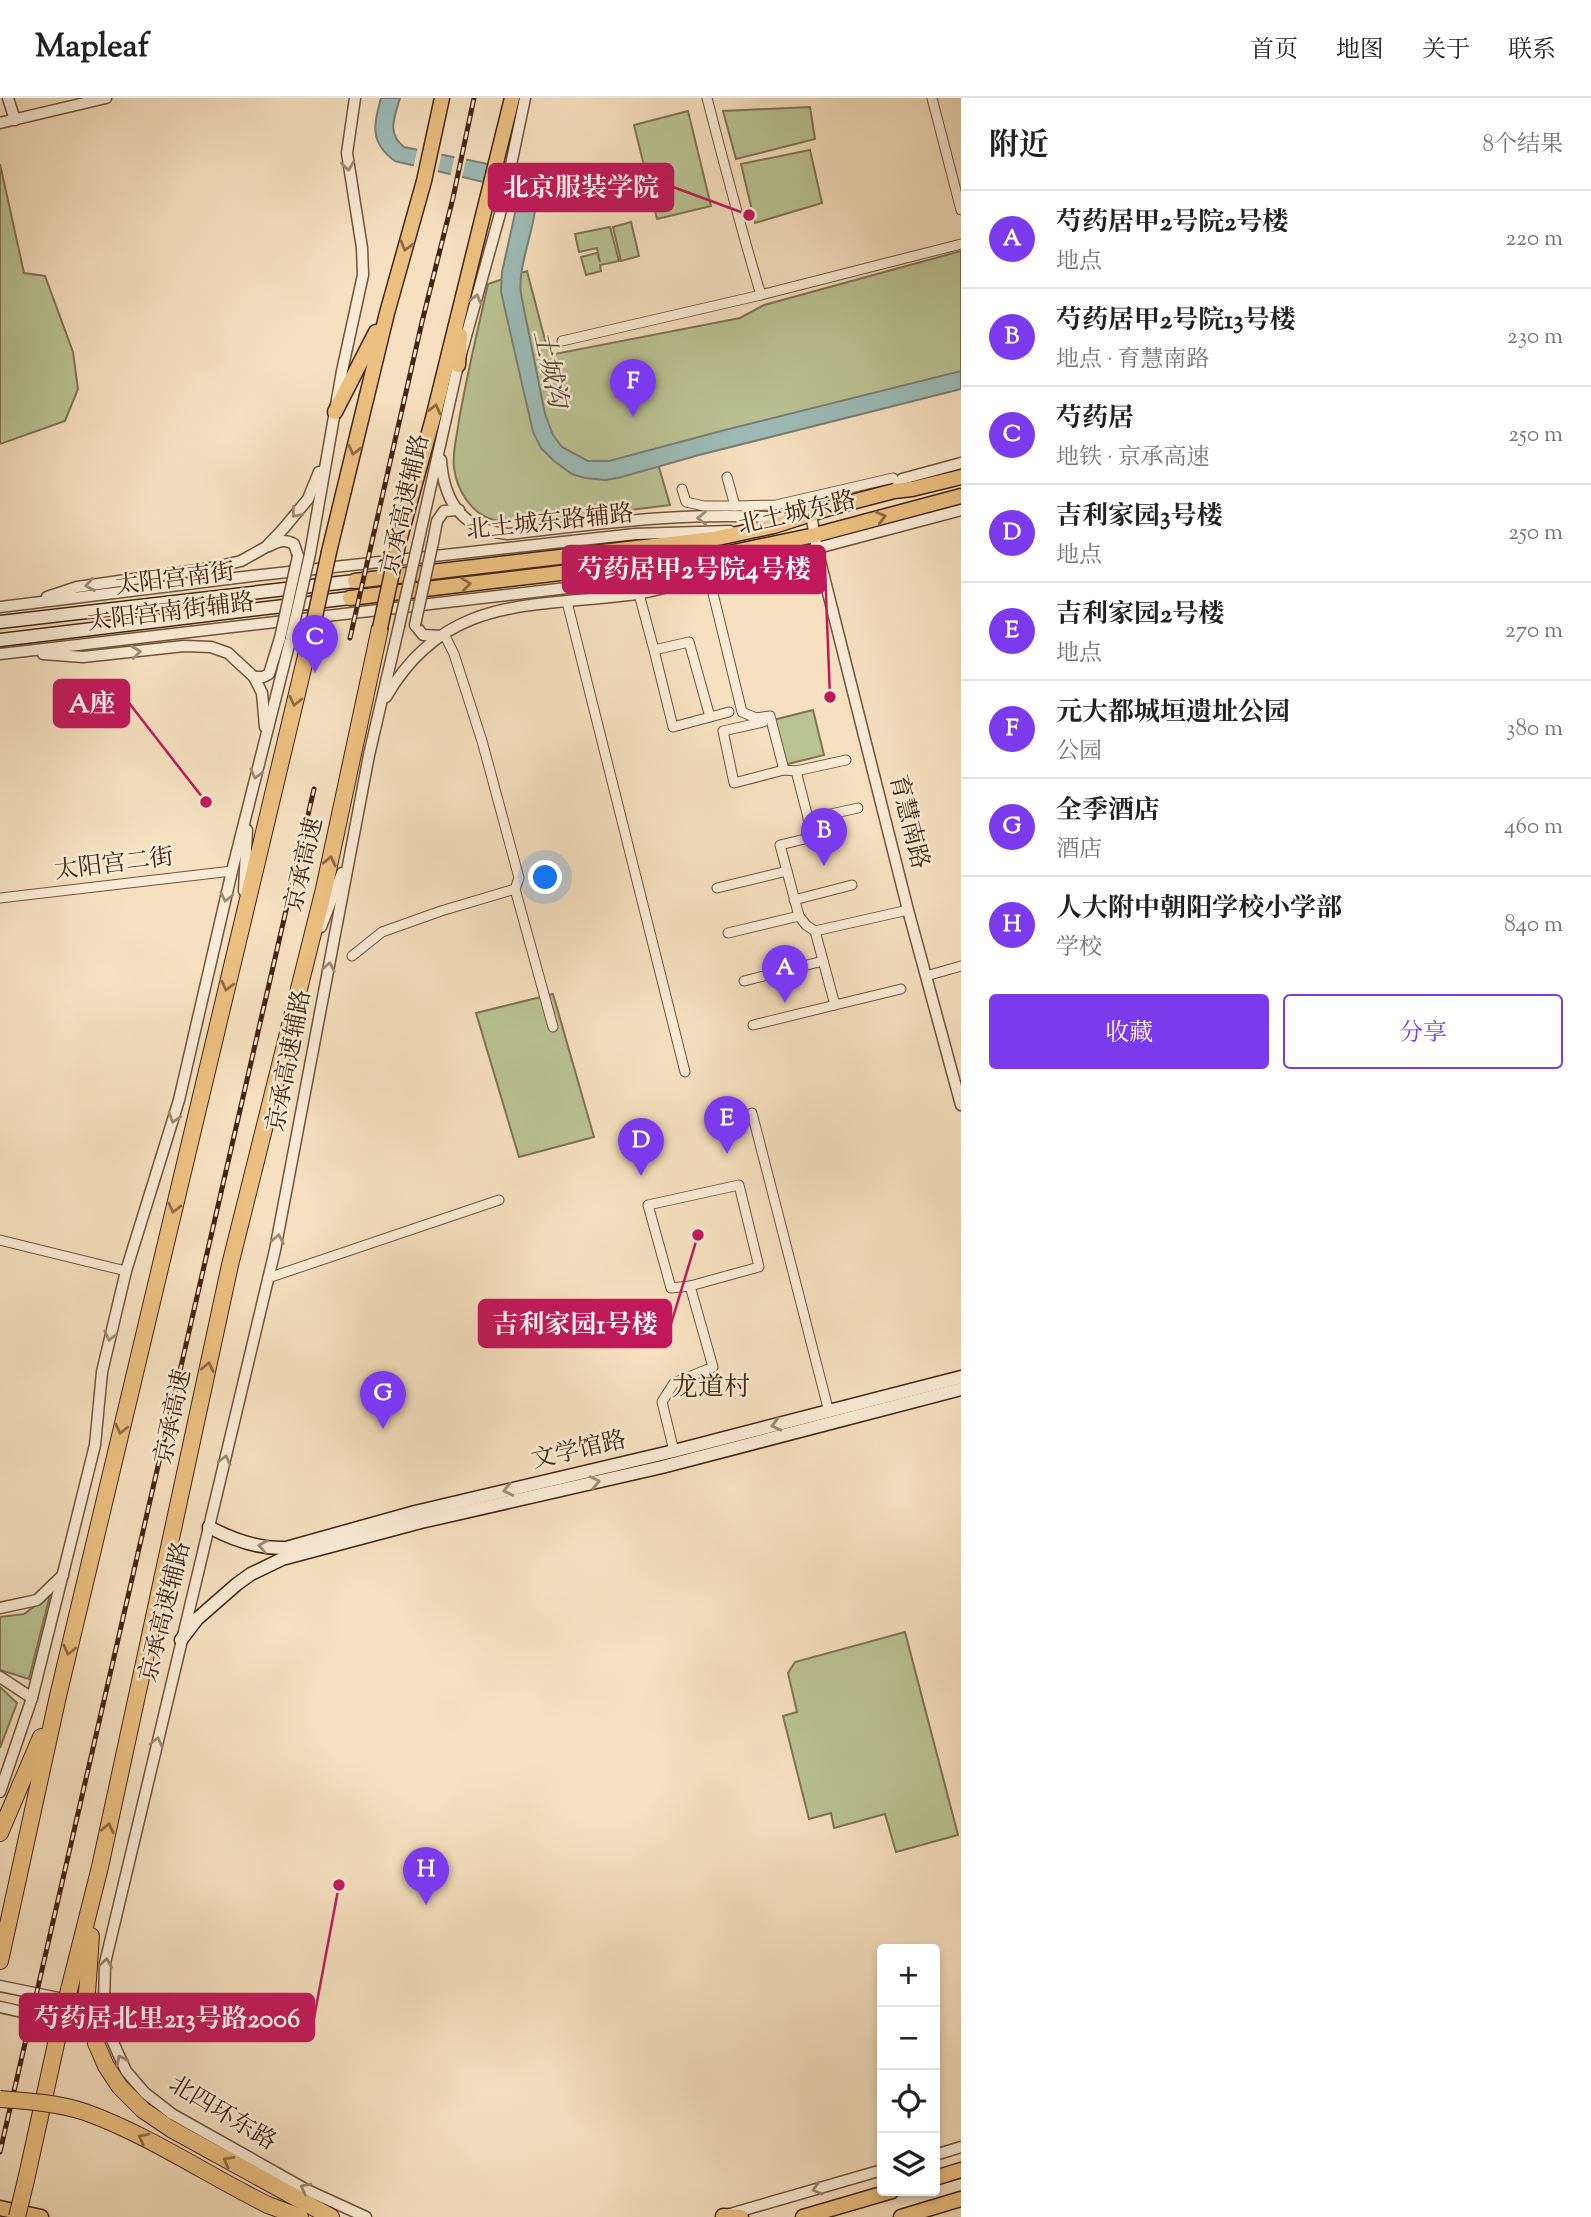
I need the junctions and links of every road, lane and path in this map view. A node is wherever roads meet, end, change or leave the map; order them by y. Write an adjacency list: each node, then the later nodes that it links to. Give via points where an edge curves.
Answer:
1 (8, 98): 9 (street)
2 (106, 98): 9 (street)
3 (355, 98): 19 (street, one-way to 19, via 346,153 363,275)
4 (442, 98): 16 (main road, one-way to 16)
5 (512, 98): 11 (main road)
6 (525, 98): 11 (street, 京承高速辅路)
7 (707, 98): 14 (street)
8 (932, 98): 12 (street)
9 (15, 120): 10 (street)
10 (0, 122)
11 (506, 153): 15 (main road, via 486,200); 18 (street, 京承高速辅路, one-way to 11, via 503,203)
12 (961, 210)
13 (961, 244): 14 (street)
14 (761, 295): 17 (street)
15 (462, 302): 18 (main road); 50 (main road, one-way to 15, bridge)
16 (387, 313): 19 (main road); 51 (main road, one-way to 51, bridge)
17 (562, 341)
18 (458, 365): 20 (street, 京承高速辅路)
19 (335, 412): 21 (street)
20 (441, 450): 29 (street, via 443,481); 59 (street, 京承高速辅路, bridge)
21 (327, 453): 37 (street, one-way to 37, via 308,499); 53 (street, bridge, via 310,554)
22 (961, 463): 25 (street)
23 (727, 477): 28 (street)
24 (961, 477): 25 (main road, 北土城东路, via 912,489)
25 (893, 484): 28 (street, via 776,505); 31 (main road, 北土城东路)
26 (682, 489): 28 (street, via 686,502)
27 (961, 496): 36 (main road, 北土城东路, one-way to 27)
28 (735, 506)
29 (459, 510): 32 (street, via 479,528 508,534); 52 (street, bridge, via 444,511 440,516 415,625 423,635)
30 (961, 510): 36 (street)
31 (811, 514): 33 (main road, 北土城东路); 36 (street, 育慧南路)
32 (666, 519): 33 (street, one-way to 32); 35 (street)
33 (795, 519): 34 (main road, 北土城东路)
34 (747, 531): 35 (street, 北土城东路辅路); 43 (main road, 北土城东路, via 713,539)
35 (635, 534): 39 (street, 北土城东路辅路)
36 (816, 542): 38 (main road, 北土城东路); 40 (street); 78 (street, 育慧南路)
37 (266, 547): 46 (street, one-way to 46, via 241,561 77,587); 53 (street, bridge, via 287,541 294,544 298,556)
38 (729, 553): 42 (main road); 47 (main road, 北土城东路, one-way to 38)
39 (358, 565): 46 (street, 太阳宫南街辅路)
40 (723, 573): 41 (street); 42 (street)
41 (709, 577): 44 (street); 62 (street, via 742,712 756,718 770,716)
42 (653, 578): 47 (street)
43 (355, 581): 49 (main road, 太阳宫南街)
44 (639, 594): 45 (street); 55 (street)
45 (567, 602): 52 (street, via 494,610); 93 (street)
46 (27, 604): 48 (street, 太阳宫南街辅路)
47 (348, 606): 54 (main road, 太阳宫南街); 56 (street, 太阳宫南街辅路)
48 (0, 607)
49 (0, 622)
50 (380, 628): 86 (highway, 京承高速, one-way to 50)
51 (311, 635): 80 (highway, 京承高速, one-way to 80)
52 (443, 635): 59 (street, via 413,659); 75 (street, via 454,654 482,741 519,878)
53 (285, 638): 58 (street, via 269,674); 63 (street)
54 (0, 640)
55 (654, 650): 61 (street, via 689,642); 61 (street, via 673,727)
56 (19, 652): 57 (street, 太阳宫南街辅路); 58 (street, one-way to 58, via 83,657 211,647 228,653)
57 (0, 654)
58 (254, 677): 63 (street, via 262,693)
59 (379, 708): 70 (street, 京承高速辅路)
60 (729, 712): 61 (street)
61 (710, 717)
62 (771, 720): 65 (street); 65 (street, via 723,731 734,783)
63 (265, 737): 67 (street, one-way to 67)
64 (846, 760): 66 (street)
65 (784, 771): 66 (street)
66 (796, 771): 69 (street)
67 (248, 807): 71 (street); 80 (street)
68 (858, 808): 69 (street)
69 (808, 819): 72 (street, via 813,837 780,845)
70 (352, 845): 86 (street); 99 (street, 京承高速辅路, one-way to 70)
71 (232, 871): 76 (street, 太阳宫二街); 98 (street, one-way to 98, via 179,1100)
72 (787, 872): 74 (street); 77 (street)
73 (852, 885): 77 (street)
74 (717, 888)
75 (515, 889): 83 (street, via 382,932); 92 (street)
76 (0, 898)
77 (794, 900): 79 (street)
78 (908, 910): 81 (street); 87 (street, 育慧南路)
79 (799, 916): 81 (street); 82 (street)
80 (243, 920): 110 (highway, 京承高速, one-way to 110)
81 (814, 931): 84 (street)
82 (728, 933)
83 (352, 956)
84 (823, 961): 88 (street); 90 (street)
85 (961, 966): 87 (street)
86 (302, 975): 114 (highway, 京承高速, one-way to 86, via 230,1265)
87 (926, 976): 94 (street, 育慧南路)
88 (744, 981)
89 (901, 989): 90 (street)
90 (835, 1005): 91 (street)
91 (753, 1025)
92 (553, 1027)
93 (685, 1072)
94 (961, 1105)
95 (752, 1113): 103 (street)
96 (499, 1200): 99 (street)
97 (0, 1240): 98 (street)
98 (125, 1271): 106 (street, one-way to 106, via 102,1372 95,1445)
99 (268, 1278): 105 (street, 京承高速辅路, one-way to 99)
100 (690, 1286): 100 (street, via 759,1267 738,1185 648,1205 671,1288); 104 (street, via 713,1367 674,1383 662,1402)
101 (961, 1377): 103 (main road, 文学馆路)
102 (961, 1389): 108 (main road, 文学馆路, one-way to 102, via 216,1601 251,1574 282,1559)
103 (829, 1412): 104 (main road, 文学馆路, one-way to 104)
104 (674, 1451): 105 (main road, 文学馆路, one-way to 105, via 415,1512 286,1548 256,1546)
105 (209, 1527): 108 (street, 京承高速辅路)
106 (63, 1575): 107 (street, via 37,1600); 111 (street)
107 (0, 1608)
108 (181, 1640): 118 (street, 京承高速辅路, one-way to 108, via 104,1963)
109 (0, 1677): 111 (street)
110 (58, 1696): 113 (highway); 115 (highway, 京承高速)
111 (32, 1698): 112 (street)
112 (0, 1791)
113 (0, 1833)
114 (100, 1867): 119 (highway, bridge, via 88,1993); 130 (highway, 京承高速, bridge)
115 (0, 1961)
116 (0, 1986): 118 (street)
117 (0, 2007): 119 (street)
118 (104, 2007): 119 (street, 京承高速辅路)
119 (102, 2037): 133 (highway, one-way to 119, via 143,2110 106,2066); 134 (street, 北四环东路, one-way to 119, via 307,2190 172,2114 145,2093)
120 (0, 2099): 132 (highway, one-way to 120, bridge, via 83,2112)
121 (961, 2147): 122 (street)
122 (940, 2153)
123 (877, 2171): 129 (street, one-way to 129)
124 (961, 2171): 125 (main road)
125 (940, 2177)
126 (877, 2195): 136 (main road)
127 (961, 2199): 137 (main road)
128 (0, 2208): 131 (main road)
129 (720, 2216): 135 (main road)
130 (17, 2217)
131 (41, 2217)
132 (300, 2217)
133 (331, 2217)
134 (366, 2217)
135 (741, 2217)
136 (803, 2217)
137 (901, 2217)

